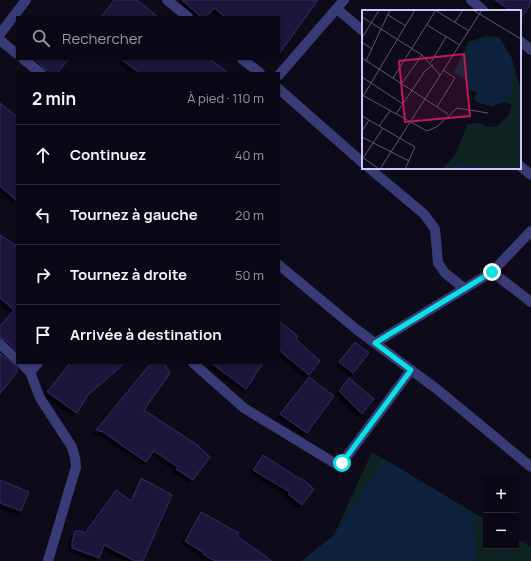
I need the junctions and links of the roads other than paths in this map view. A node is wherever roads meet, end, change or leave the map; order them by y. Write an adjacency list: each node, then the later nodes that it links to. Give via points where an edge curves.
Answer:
1 (26, 0): 9 (street)
2 (167, 0): 7 (street)
3 (344, 0): 5 (street)
4 (471, 0): 6 (street)
5 (337, 9): 8 (street); 18 (street)
6 (483, 10)
7 (187, 16)
8 (362, 30)
9 (0, 34)
10 (0, 40): 13 (street)
11 (521, 42): 12 (street)
12 (531, 50)
13 (16, 53)
14 (24, 60): 16 (street)
15 (243, 60): 17 (street)
16 (40, 72)
17 (259, 72)
18 (280, 74)
19 (280, 90): 20 (street)
20 (362, 162)
21 (521, 167): 23 (street)
22 (370, 169): 27 (street, via 424,214 435,229 438,263 445,273)
23 (531, 175)
24 (531, 231): 26 (street)
25 (280, 266): 29 (street)
26 (492, 272): 27 (street); 28 (street)
27 (465, 289): 29 (street)
28 (531, 302)
29 (375, 343): 35 (street)
30 (0, 344): 31 (street)
31 (16, 359)
32 (22, 364): 36 (street)
33 (37, 364): 36 (street)
34 (194, 364): 35 (street, via 244,408 339,465)
35 (411, 370): 37 (street)
36 (30, 372): 38 (street, via 40,398 72,447 76,458 76,467)
37 (531, 467)
38 (48, 561)

